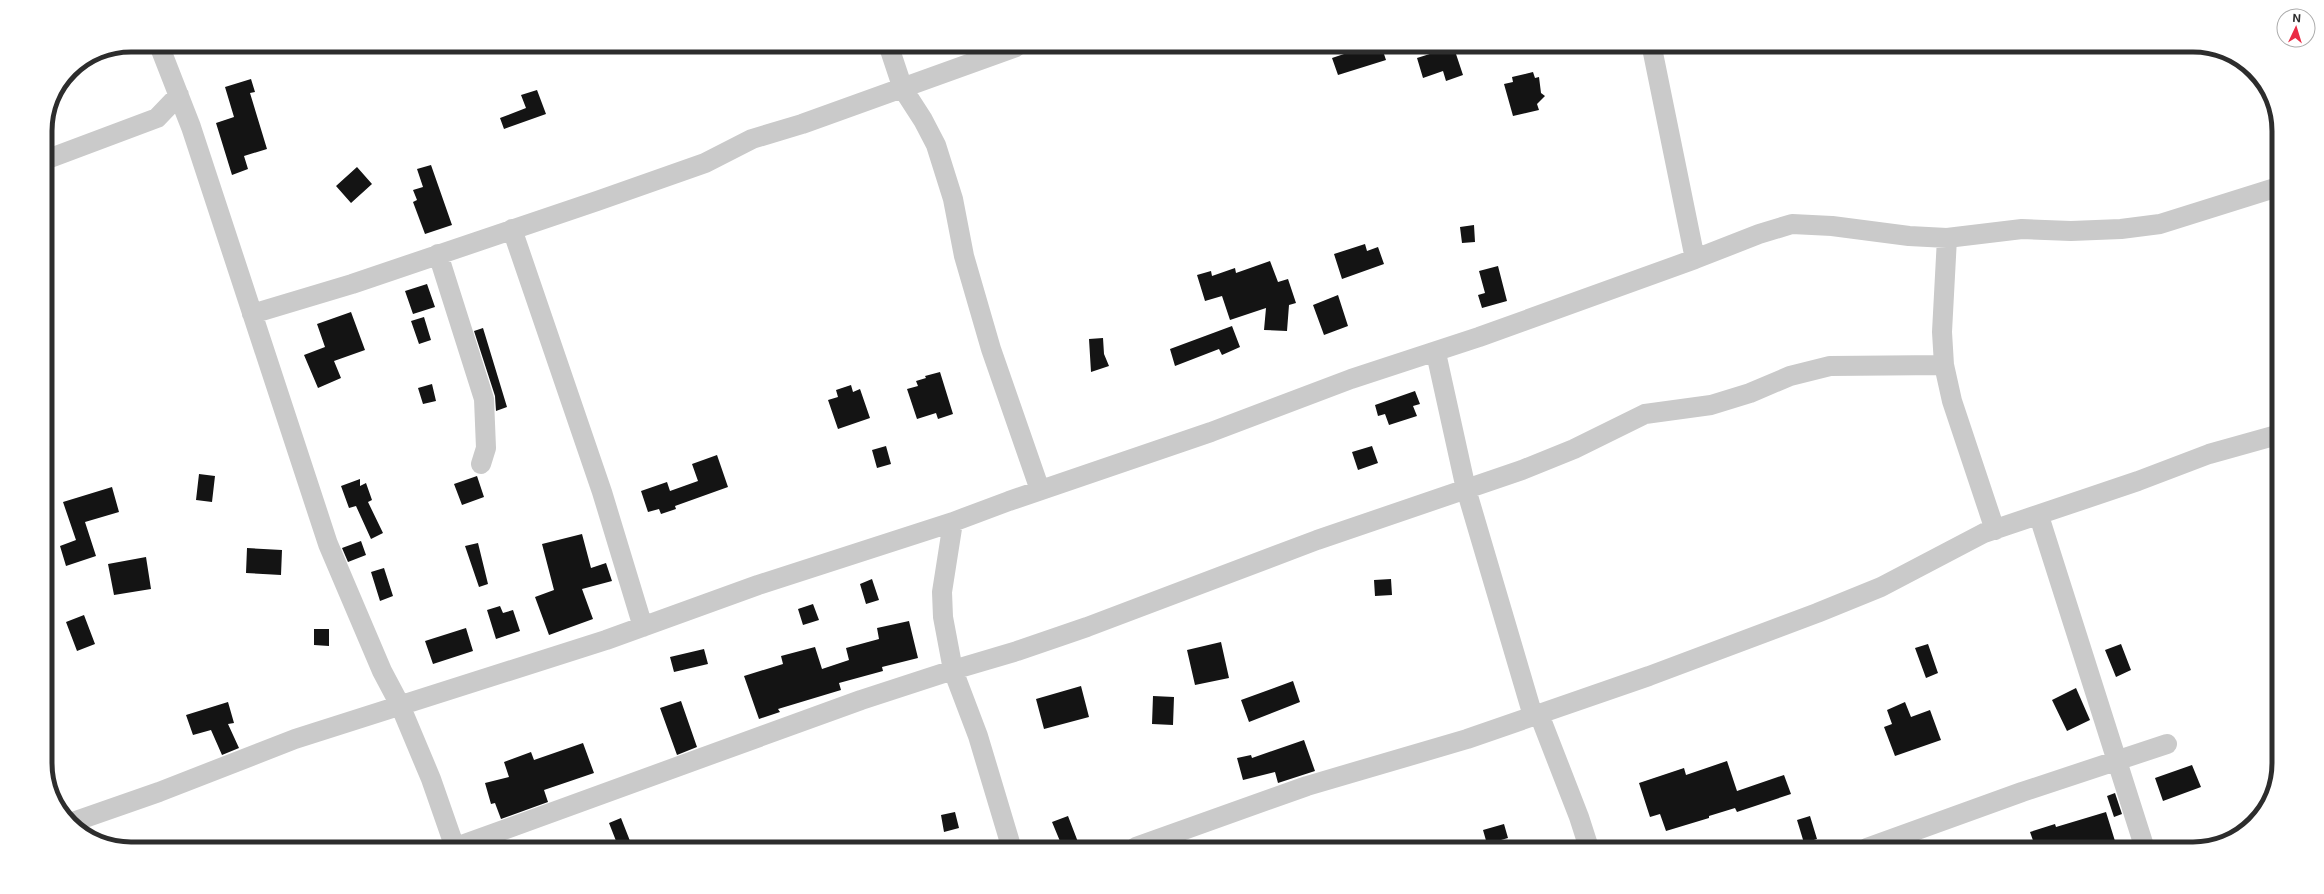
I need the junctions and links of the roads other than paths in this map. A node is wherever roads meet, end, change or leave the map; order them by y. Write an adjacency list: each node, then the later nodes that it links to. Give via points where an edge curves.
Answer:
1 (162, 52): 6 (street)
2 (890, 52): 5 (street)
3 (1003, 52): 5 (street)
4 (1653, 52): 14 (street)
5 (903, 89): 11 (street, via 752,139 705,163); 21 (street, via 936,146 953,199 964,256 991,349)
6 (179, 95): 7 (street); 8 (street)
7 (158, 118): 8 (street); 9 (street)
8 (191, 127): 15 (street)
9 (52, 157)
10 (2272, 189): 12 (street, via 2160,224 2114,230 2022,229)
11 (512, 229): 13 (street); 25 (street, via 602,492)
12 (1947, 238): 14 (street, via 1792,224); 17 (street, via 1942,332)
13 (438, 254): 15 (street, via 352,284); 19 (street, via 484,399 486,448)
14 (1695, 259): 16 (street)
15 (252, 314): 27 (street, via 328,544 382,671)
16 (1436, 352): 20 (street); 21 (street, via 1351,379 1211,432)
17 (1944, 365): 20 (street, via 1830,366 1790,376 1750,393 1711,405 1645,414 1574,449); 24 (street, via 1952,401)
18 (2272, 436): 22 (street, via 2209,454)
19 (481, 464)
20 (1466, 489): 26 (street, via 1317,540 1087,627); 28 (street)
21 (1040, 490): 23 (street)
22 (2039, 516): 24 (street); 30 (street)
23 (953, 522): 25 (street, via 758,585); 26 (street, via 942,592 943,617)
24 (1995, 530): 28 (street, via 1984,533 1881,587 1824,610)
25 (643, 627): 27 (street)
26 (953, 670): 33 (street, via 861,700); 34 (street, via 978,736)
27 (400, 705): 31 (street, via 295,739); 32 (street, via 431,779)
28 (1536, 715): 35 (street, via 1468,739 1307,786); 36 (street)
29 (2167, 744): 30 (street)
30 (2117, 761): 37 (street); 38 (street)
31 (77, 821)
32 (453, 842)
33 (470, 842)
34 (1010, 842)
35 (1150, 842)
36 (1587, 842)
37 (1884, 842)
38 (2143, 842)

